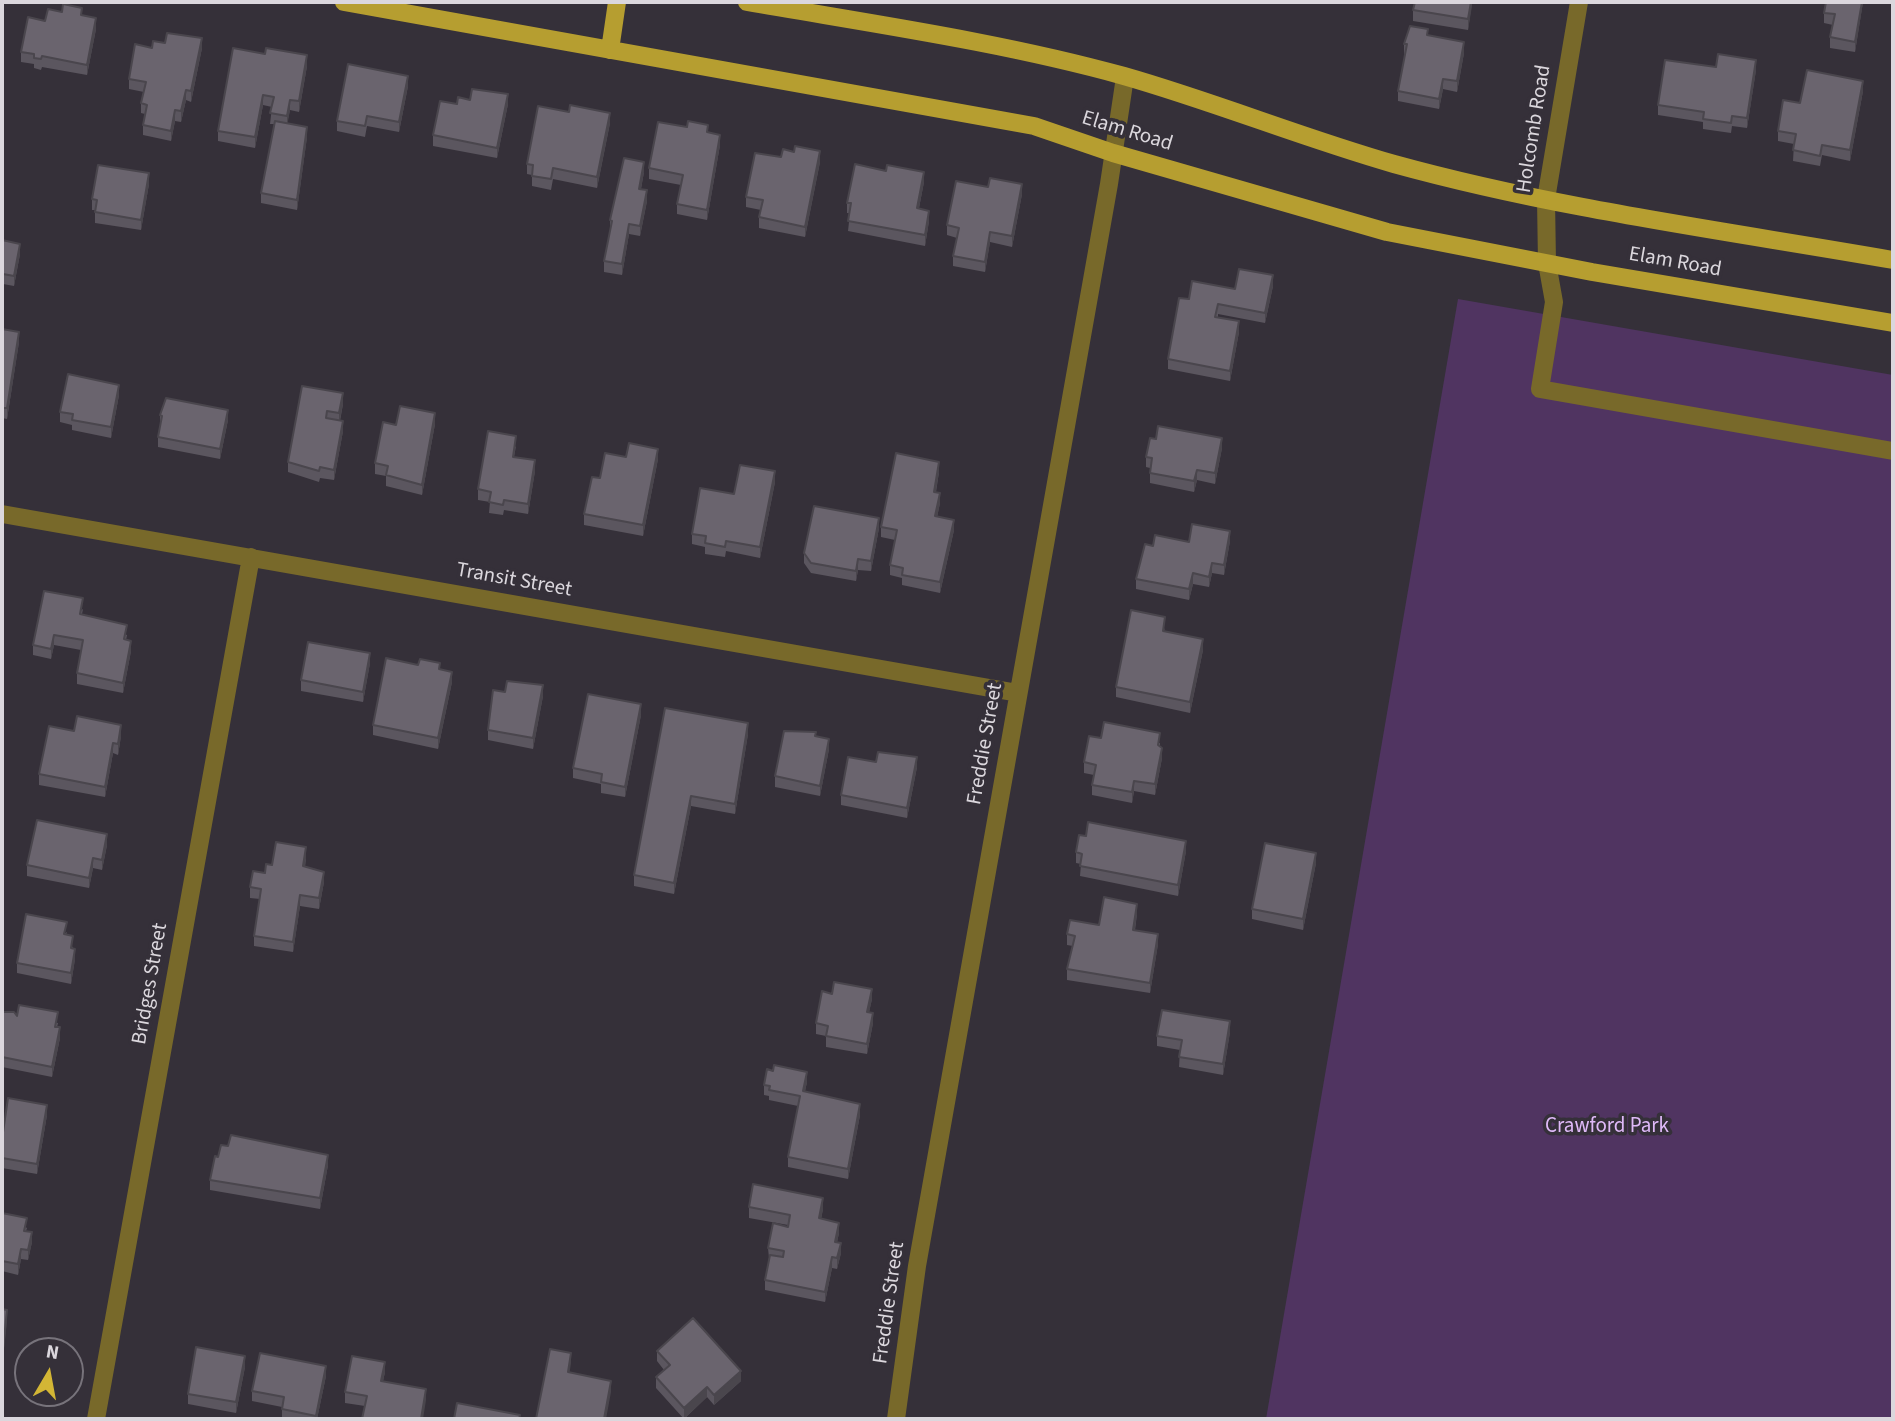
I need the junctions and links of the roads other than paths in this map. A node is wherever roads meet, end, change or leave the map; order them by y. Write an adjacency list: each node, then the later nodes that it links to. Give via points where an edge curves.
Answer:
1 (344, 2): 5 (main road, Elam Road)
2 (617, 2): 5 (main road)
3 (1578, 2): 8 (street, Holcomb Road)
4 (759, 3): 6 (main road, Elam Road, via 1022,51)
5 (610, 50): 7 (main road, Elam Road, via 1034,126)
6 (1125, 77): 7 (street, Freddie Street); 8 (main road, Elam Road, via 1394,164)
7 (1113, 152): 10 (main road, Elam Road, via 1387,232); 15 (street, Freddie Street)
8 (1546, 199): 9 (main road, Elam Road); 10 (street, Holcomb Road)
9 (1893, 260)
10 (1548, 263): 11 (main road, Elam Road); 12 (street, Holcomb Road, via 1554,302 1540,389)
11 (1893, 323)
12 (1893, 451)
13 (2, 514): 14 (street, Transit Street)
14 (251, 557): 15 (street, Transit Street); 16 (street, Bridges Street)
15 (1018, 693): 17 (street, Freddie Street, via 917,1266)
16 (96, 1419)
17 (896, 1419)

